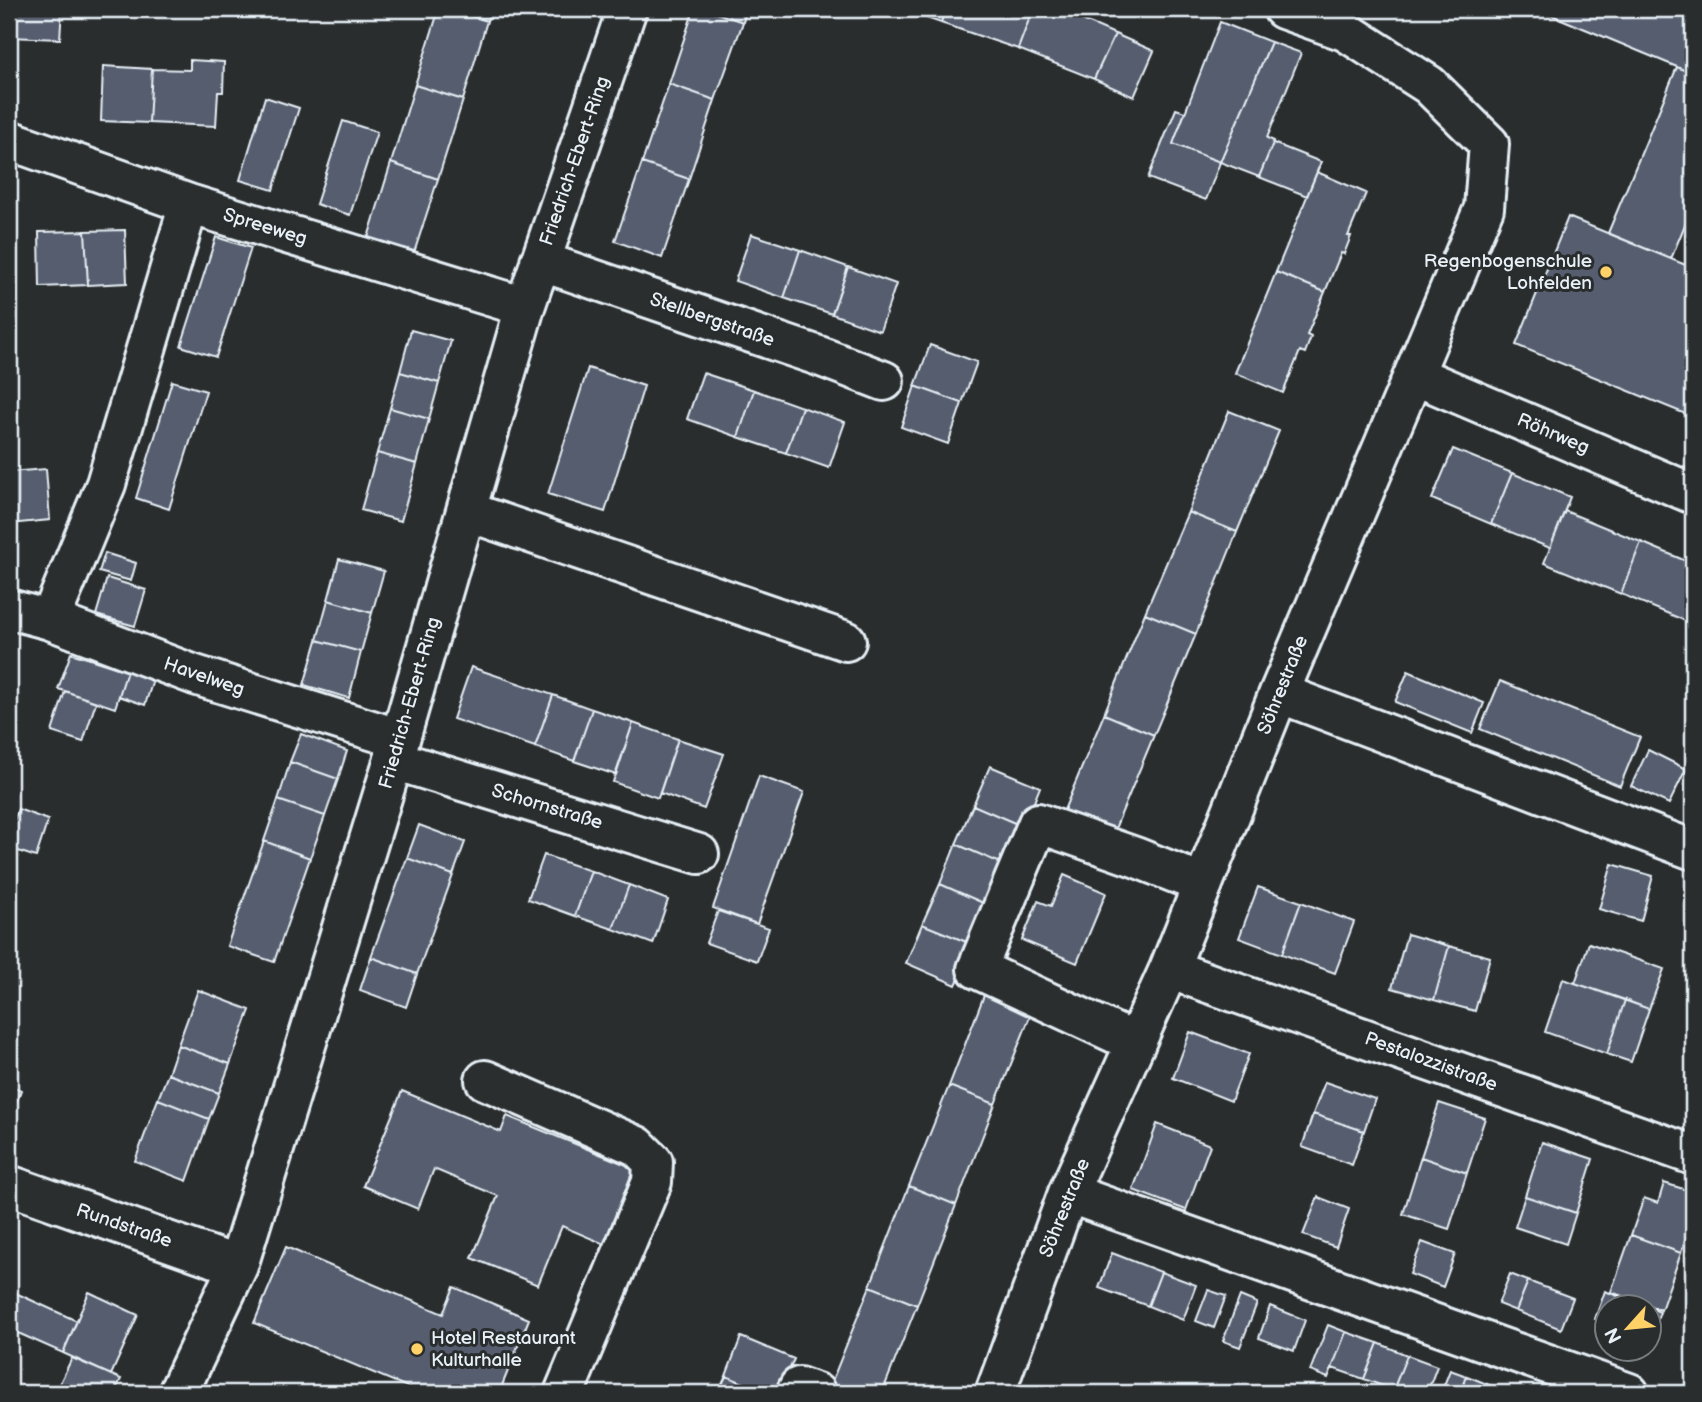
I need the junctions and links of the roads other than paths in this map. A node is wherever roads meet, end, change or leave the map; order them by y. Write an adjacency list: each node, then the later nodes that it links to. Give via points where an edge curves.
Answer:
1 (627, 9): 6 (street, Friedrich-Ebert-Ring)
2 (1283, 9): 3 (street)
3 (1349, 20): 8 (street, Söhrestraße, via 1429,85 1489,145 1484,208)
4 (9, 140): 5 (street, Spreeweg)
5 (189, 204): 7 (street, Spreeweg); 13 (street, via 106,484)
6 (540, 261): 7 (street, Friedrich-Ebert-Ring); 9 (street, Stellbergstraße)
7 (525, 307): 11 (street, Friedrich-Ebert-Ring)
8 (1414, 375): 10 (street, Röhrweg); 15 (street, Söhrestraße)
9 (884, 381)
10 (1693, 494)
11 (466, 511): 14 (street); 16 (street, Friedrich-Ebert-Ring)
12 (9, 609): 13 (street, Havelweg)
13 (50, 620): 16 (street, Havelweg)
14 (846, 642)
15 (1279, 693): 17 (street); 19 (street, Söhrestraße)
16 (397, 750): 18 (street, Schornstraße); 26 (street, Friedrich-Ebert-Ring)
17 (1693, 850)
18 (699, 854)
19 (1203, 884): 20 (street, Söhrestraße); 21 (street, via 1038,823 997,920 977,969)
20 (1169, 969): 21 (street, Söhrestraße); 23 (street, Pestalozzistraße)
21 (1136, 1043): 25 (street, Söhrestraße)
22 (485, 1080): 28 (street, via 638,1146 653,1162 652,1182)
23 (1693, 1155)
24 (9, 1185): 26 (street, Rundstraße)
25 (1068, 1193): 31 (street, Söhrestraße); 32 (street)
26 (238, 1266): 27 (street, Friedrich-Ebert-Ring)
27 (180, 1393)
28 (564, 1393)
29 (796, 1393): 30 (street, via 799,1387)
30 (816, 1393)
31 (995, 1393)
32 (1629, 1393)

